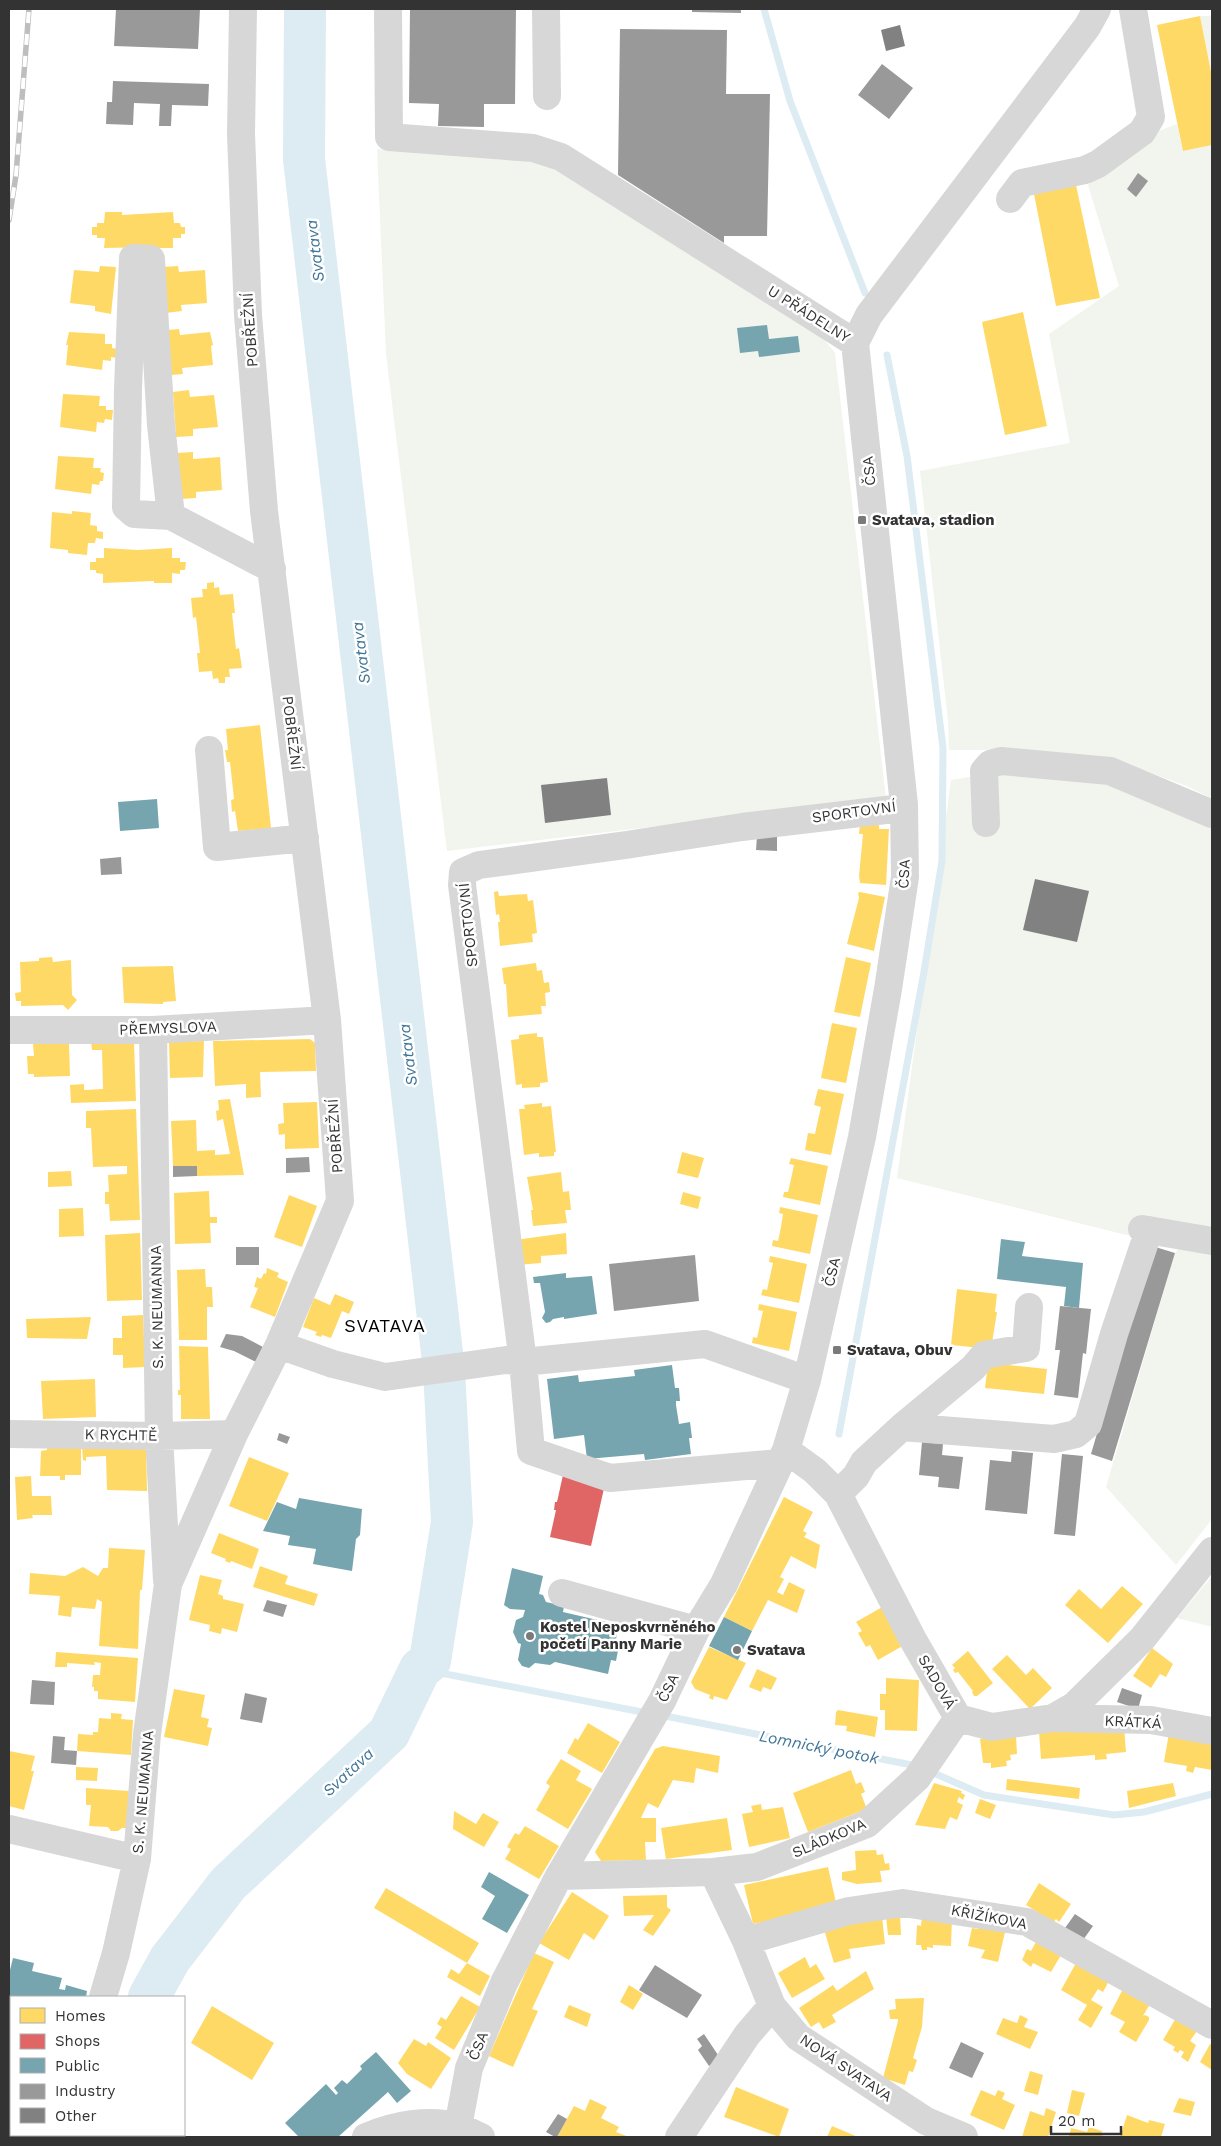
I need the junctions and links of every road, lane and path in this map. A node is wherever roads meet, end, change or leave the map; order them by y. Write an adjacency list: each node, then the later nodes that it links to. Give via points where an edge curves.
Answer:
1 (243, 9): 10 (street, POBŘEŽNÍ, via 241,134 248,315 264,511)
2 (388, 9): 8 (street, U PŘÁDELNY, via 388,137 533,148 560,157)
3 (546, 9): 6 (street)
4 (1097, 9): 8 (street, U PŘÁDELNY, via 1087,27 881,298)
5 (1133, 9): 7 (street, via 1151,117 1142,132 1098,164 1022,184)
6 (547, 96)
7 (1010, 199)
8 (857, 338): 12 (street, ČSA)
9 (171, 516): 9 (street, via 151,259 133,258 126,507 134,514); 10 (street)
10 (272, 569): 15 (street, POBŘEŽNÍ)
11 (209, 750): 15 (street, via 217,847)
12 (904, 805): 22 (street, SPORTOVNÍ, via 894,809 479,865 463,872); 23 (street, ČSA, via 905,877 888,989 862,1137)
13 (1212, 814): 14 (street, via 1110,771 1000,761 990,764 984,771)
14 (986, 823)
15 (305, 838): 16 (street, POBŘEŽNÍ)
16 (327, 1020): 18 (street, PŘEMYSLOVA); 21 (street, POBŘEŽNÍ, via 340,1201)
17 (9, 1030): 18 (street, PŘEMYSLOVA)
18 (153, 1030): 27 (street, S. K. NEUMANNA)
19 (1212, 1241): 24 (street, via 1146,1229 1088,1424 1076,1434 1054,1439)
20 (1029, 1308): 24 (street, via 1026,1348 984,1355 973,1368)
21 (279, 1346): 22 (street, via 332,1364 385,1376); 26 (street, POBŘEŽNÍ)
22 (515, 1361): 23 (street, via 705,1344); 28 (street, via 531,1451 610,1478)
23 (807, 1380): 28 (street, ČSA)
24 (902, 1427): 29 (street, via 864,1462 856,1476)
25 (9, 1434): 27 (street, K RYCHTĚ)
26 (234, 1434): 27 (street, K RYCHTĚ); 31 (street, S. K. NEUMANNA)
27 (159, 1436): 31 (street, S. K. NEUMANNA)
28 (783, 1457): 29 (street, SADOVÁ, via 815,1471); 33 (street, ČSA, via 724,1584)
29 (838, 1494): 34 (street, SADOVÁ, via 912,1638)
30 (1212, 1551): 35 (street, SADOVÁ, via 1142,1639 1074,1706)
31 (168, 1584): 38 (street, S. K. NEUMANNA, via 147,1734)
32 (562, 1593): 33 (street)
33 (696, 1630): 40 (street, ČSA, via 646,1731)
34 (958, 1718): 35 (street, SADOVÁ, via 992,1727); 39 (street, SLÁDKOVA, via 917,1778 867,1824 757,1867)
35 (1053, 1718): 36 (street, KRÁTKÁ, via 1150,1720)
36 (1212, 1731)
37 (9, 1830): 38 (street)
38 (137, 1859): 42 (street, S. K. NEUMANNA)
39 (714, 1872): 40 (street, SLÁDKOVA); 41 (street)
40 (559, 1876): 45 (street, ČSA, via 504,1983 473,2059 470,2068)
41 (746, 1941): 43 (street, NOVÁ SVATAVA); 44 (street, KŘIŽÍKOVA, via 849,1912 903,1903 1027,1922)
42 (103, 1996)
43 (772, 2006): 47 (street, via 747,2035); 48 (street, NOVÁ SVATAVA, via 798,2037 926,2121)
44 (1212, 2025)
45 (469, 2132): 46 (street, via 418,2123)
46 (366, 2137)
47 (679, 2137)
48 (964, 2137)

